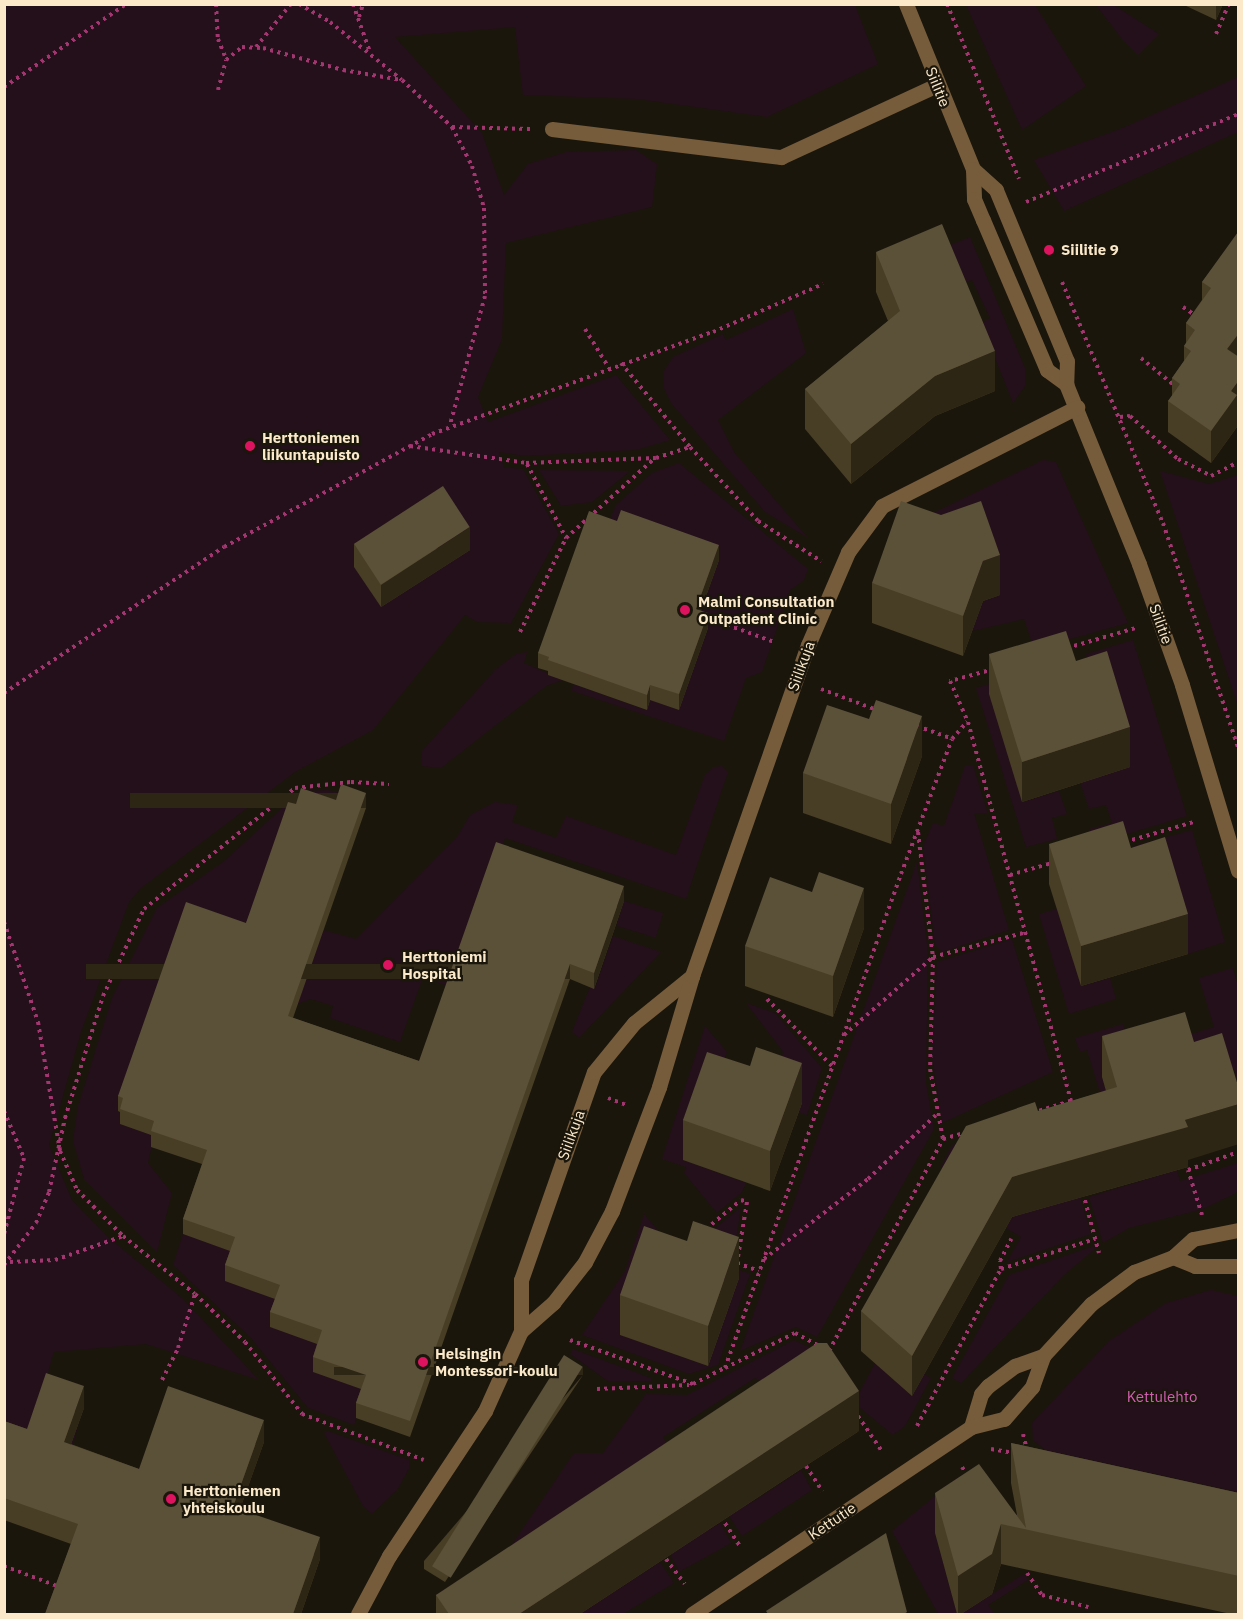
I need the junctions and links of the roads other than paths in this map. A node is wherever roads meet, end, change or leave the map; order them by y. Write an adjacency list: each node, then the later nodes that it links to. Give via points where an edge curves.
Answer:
1 (906, 4): 2 (street, Siilitie)
2 (937, 85): 3 (street, via 782,157); 4 (street, Siilitie)
3 (552, 129)
4 (973, 169): 5 (street, Siilitie, via 996,190 1067,361); 5 (street, Siilitie, via 974,199 1039,352 1047,370)
5 (1066, 384): 6 (street, Siilitie)
6 (1077, 407): 7 (street, Siilitie, via 1182,685); 8 (street, Siilikuja, via 882,506 863,527 840,569 808,645)
7 (1239, 871)
8 (692, 976): 12 (street, Siilikuja, via 649,1113 612,1211 585,1262 553,1303); 12 (street, Siilikuja, via 634,1023 594,1072 521,1280)
9 (1239, 1230): 10 (street, Kettutie, via 1193,1239)
10 (1173, 1257): 11 (street, via 1195,1266); 13 (street, Kettutie, via 1134,1272 1091,1304)
11 (1239, 1266)
12 (521, 1331): 15 (street, Siilikuja, via 485,1411 389,1556)
13 (1043, 1356): 14 (street, Kettutie, via 1015,1366 988,1386 981,1394); 14 (street, Kettutie, via 1024,1400 1004,1419)
14 (971, 1427): 16 (street, Kettutie)
15 (358, 1614)
16 (692, 1614)

